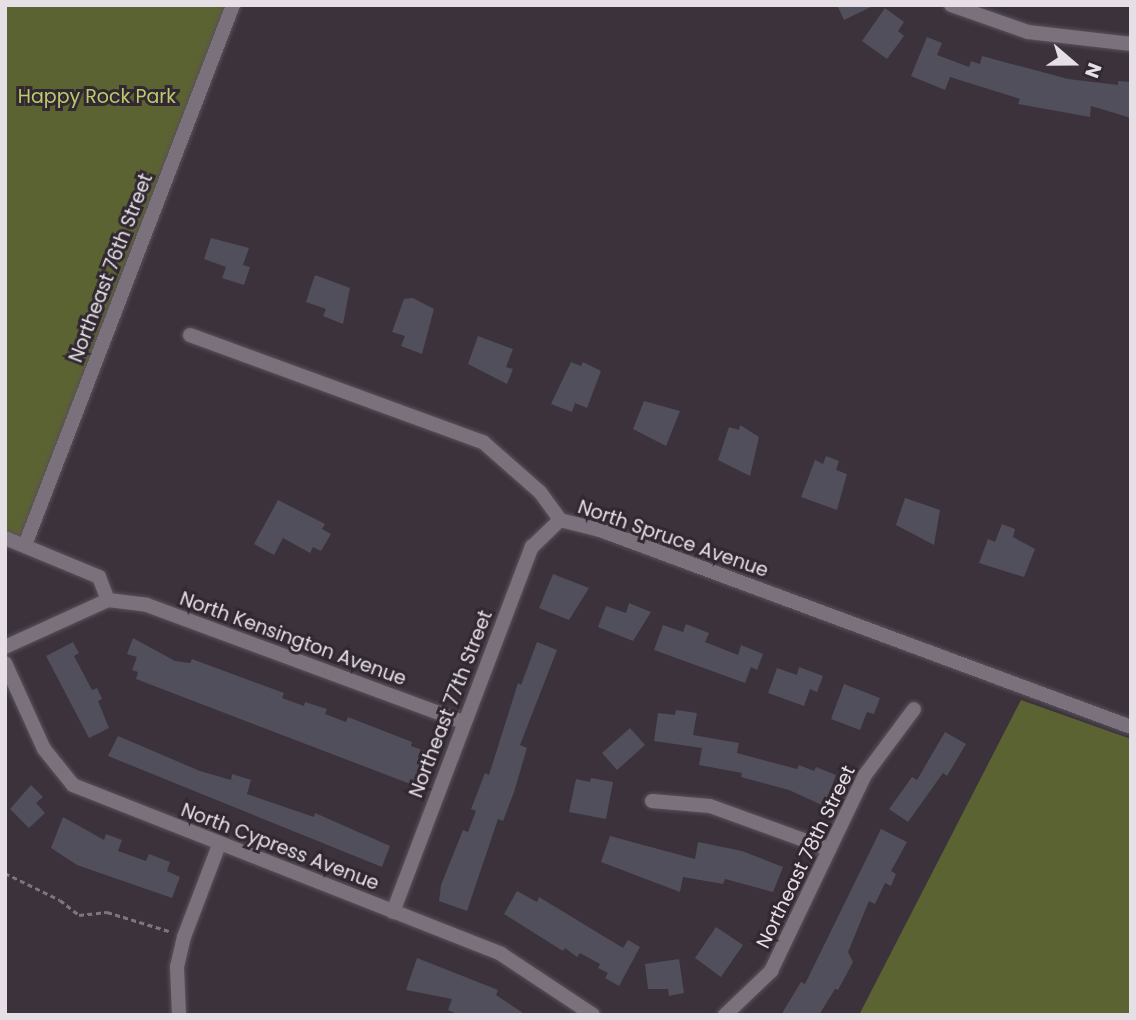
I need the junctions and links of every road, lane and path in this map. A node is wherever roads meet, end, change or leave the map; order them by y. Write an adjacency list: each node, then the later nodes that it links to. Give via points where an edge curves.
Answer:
1 (233, 5): 7 (street, Northeast 76th Street)
2 (951, 5): 3 (street, via 1028,32)
3 (1131, 44)
4 (190, 335): 5 (street, North Spruce Avenue, via 483,442 540,492)
5 (560, 520): 12 (street, Northeast 77th Street, via 532,547); 13 (street, North Spruce Avenue, via 600,530)
6 (5, 538): 7 (street)
7 (25, 545): 8 (street, via 99,577)
8 (107, 600): 9 (street); 12 (street, North Kensington Avenue, via 147,605)
9 (5, 647)
10 (5, 663): 15 (street, North Cypress Avenue, via 44,749 73,785)
11 (914, 709): 16 (street, Northeast 78th Street, via 865,775)
12 (464, 722): 18 (street, Northeast 77th Street)
13 (1131, 727)
14 (652, 801): 16 (street, via 710,806)
15 (219, 845): 18 (street, North Cypress Avenue); 19 (street)
16 (830, 849): 22 (street, Northeast 78th Street, via 771,971)
17 (5, 873): 19 (path, via 60,900 79,915 107,912)
18 (393, 912): 21 (street, North Cypress Avenue, via 501,954)
19 (184, 937): 20 (street, via 177,967)
20 (179, 1015)
21 (593, 1015)
22 (725, 1015)

